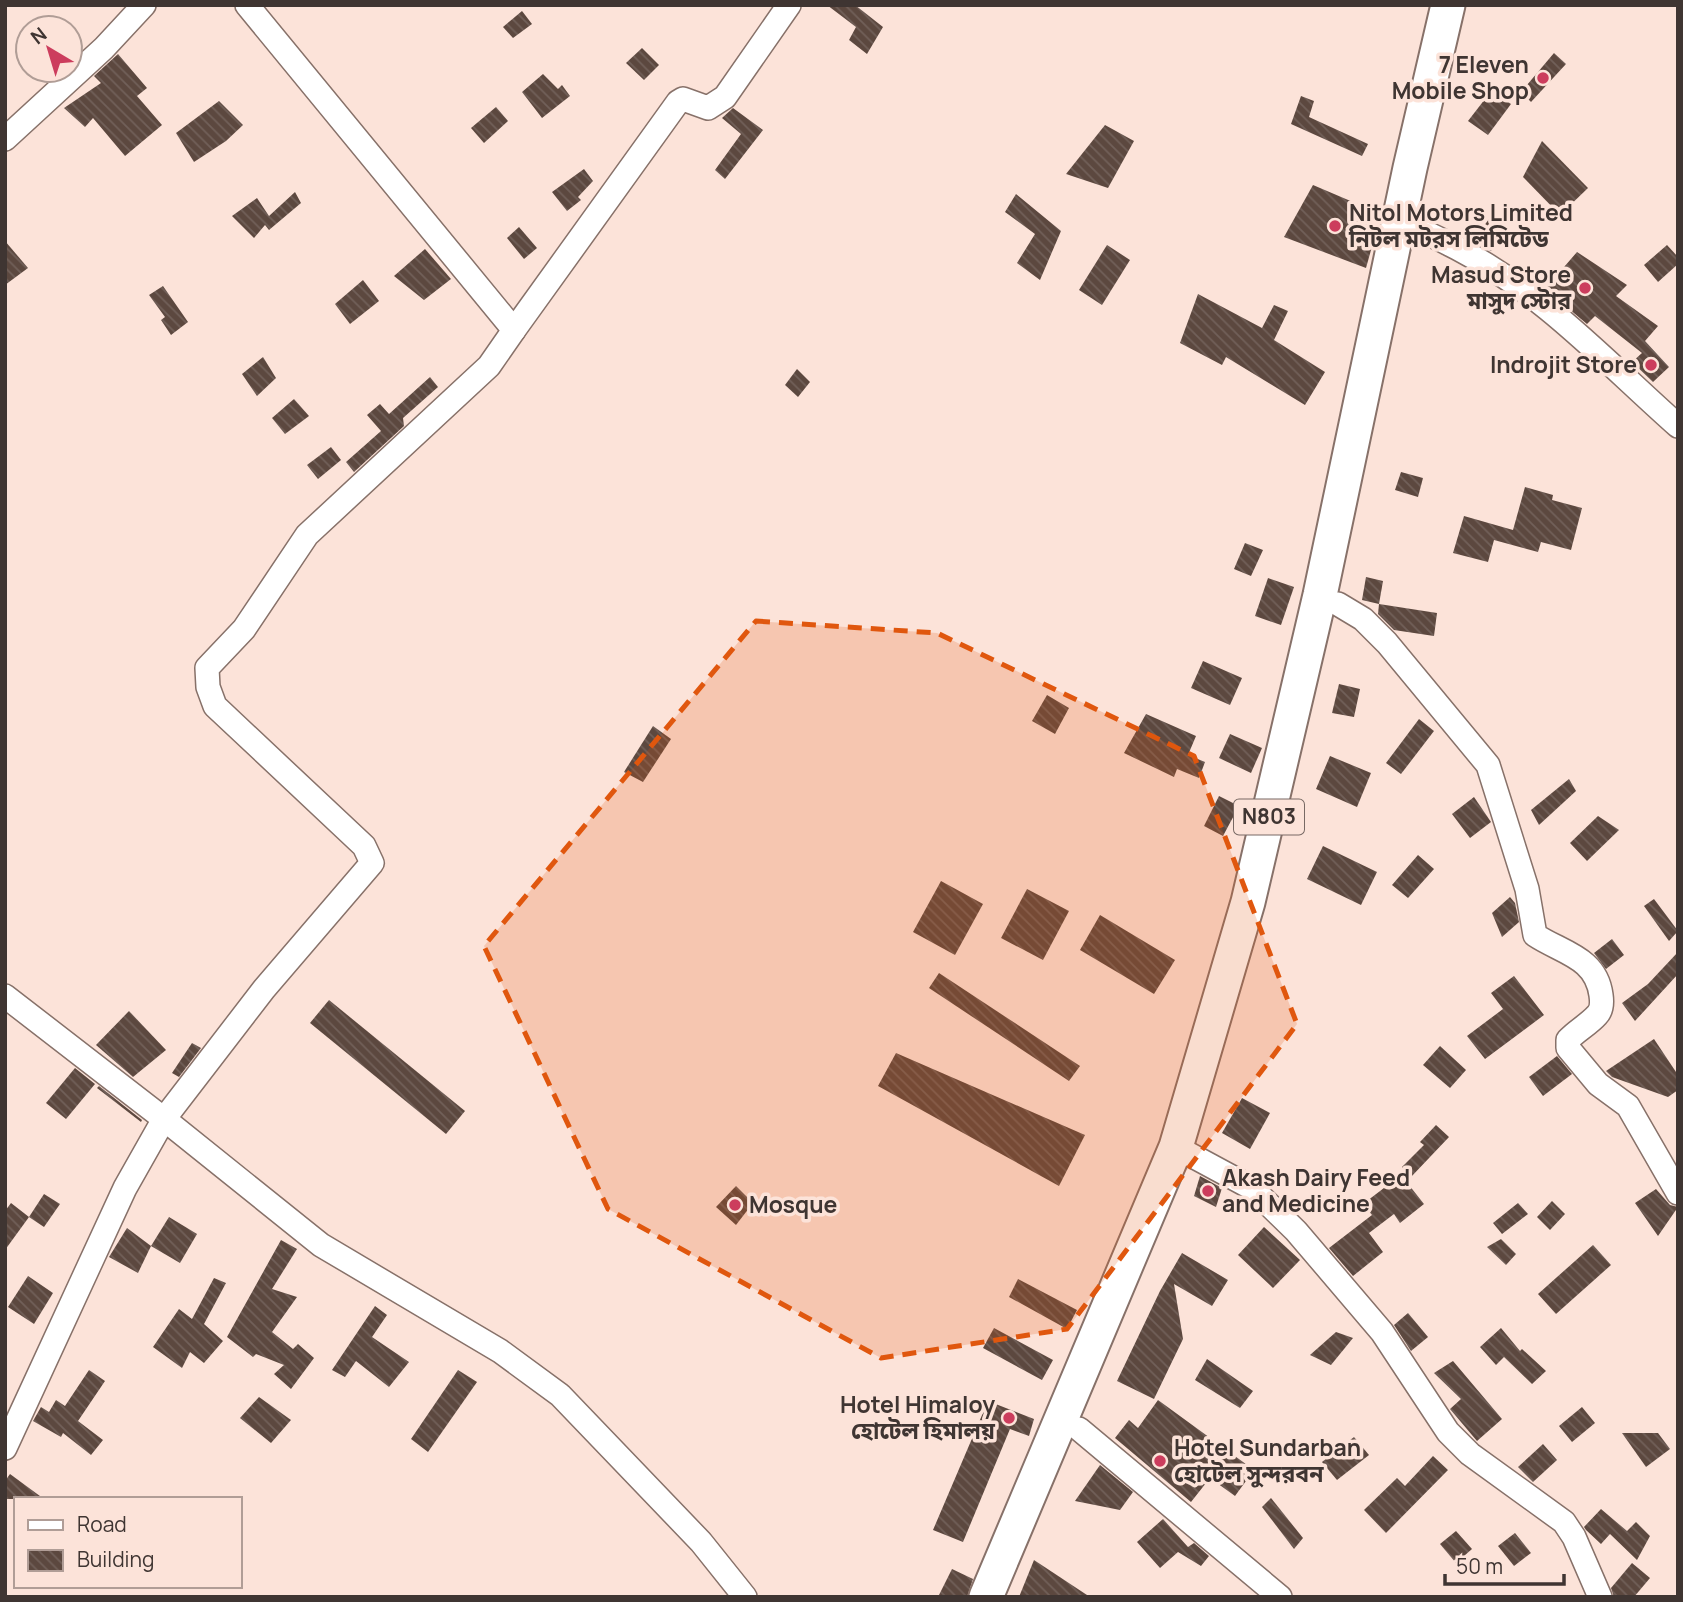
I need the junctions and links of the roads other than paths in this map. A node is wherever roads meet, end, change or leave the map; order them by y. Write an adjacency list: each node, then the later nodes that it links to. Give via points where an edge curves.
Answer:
1 (247, 5): 8 (street)
2 (789, 5): 8 (street, via 725,97 708,108 683,99 678,102)
3 (1448, 5): 7 (highway, N803)
4 (1469, 5): 7 (highway, N803)
5 (138, 7): 6 (street, via 104,48)
6 (5, 139)
7 (1407, 226): 9 (street, via 1486,263 1570,325); 10 (highway, N803)
8 (514, 330): 14 (street, via 489,366 307,535 244,629 207,668 215,706 365,846 372,863 264,989)
9 (1678, 426)
10 (1362, 440): 11 (highway, N803); 12 (highway, N803)
11 (1338, 604): 12 (highway, N803); 16 (street, via 1363,619 1387,643 1488,765 1527,889 1535,936 1589,965 1599,982 1599,1014 1568,1040 1569,1048 1598,1084 1628,1106)
12 (1271, 856): 15 (highway, N803)
13 (5, 996): 14 (street)
14 (164, 1119): 19 (street, via 125,1188); 20 (street, via 321,1245 500,1351 560,1395 701,1542)
15 (1184, 1151): 17 (highway, N803); 24 (street, via 1252,1188 1296,1231 1382,1332 1448,1432 1470,1454 1564,1522)
16 (1678, 1193)
17 (1128, 1288): 18 (highway, N803); 21 (highway, N803)
18 (1079, 1429): 22 (highway, N803); 23 (street)
19 (5, 1448)
20 (745, 1597)
21 (986, 1597)
22 (1008, 1597)
23 (1280, 1597)
24 (1600, 1597)

